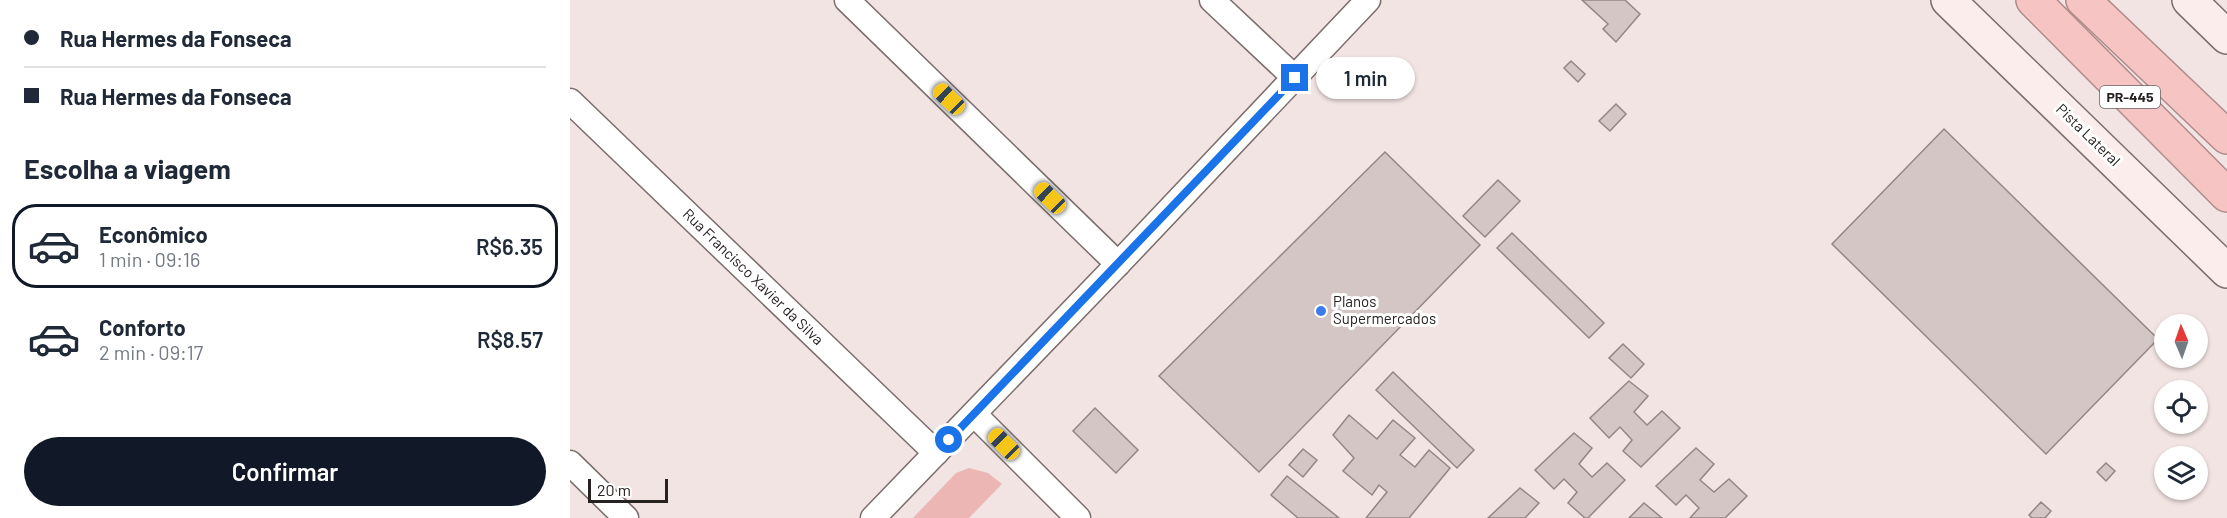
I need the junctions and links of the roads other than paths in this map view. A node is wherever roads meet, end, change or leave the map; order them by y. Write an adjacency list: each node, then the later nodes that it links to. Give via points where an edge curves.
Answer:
1 (847, 0): 13 (street)
2 (1212, 0): 9 (street)
3 (1368, 0): 9 (street)
4 (1948, 0): 14 (street, Pista Lateral)
5 (2033, 0): 12 (highway, PR-445)
6 (2083, 0): 11 (highway, PR-445)
7 (2189, 0): 8 (street)
8 (2227, 37)
9 (1295, 78): 13 (street)
10 (570, 101): 16 (street, Rua Francisco Xavier da Silva)
11 (2227, 137)
12 (2227, 195)
13 (1119, 264): 15 (street)
14 (2227, 271)
15 (974, 414): 16 (street); 20 (street)
16 (936, 453): 19 (street)
17 (570, 463): 18 (street)
18 (626, 518)
19 (873, 518)
20 (1078, 518)

